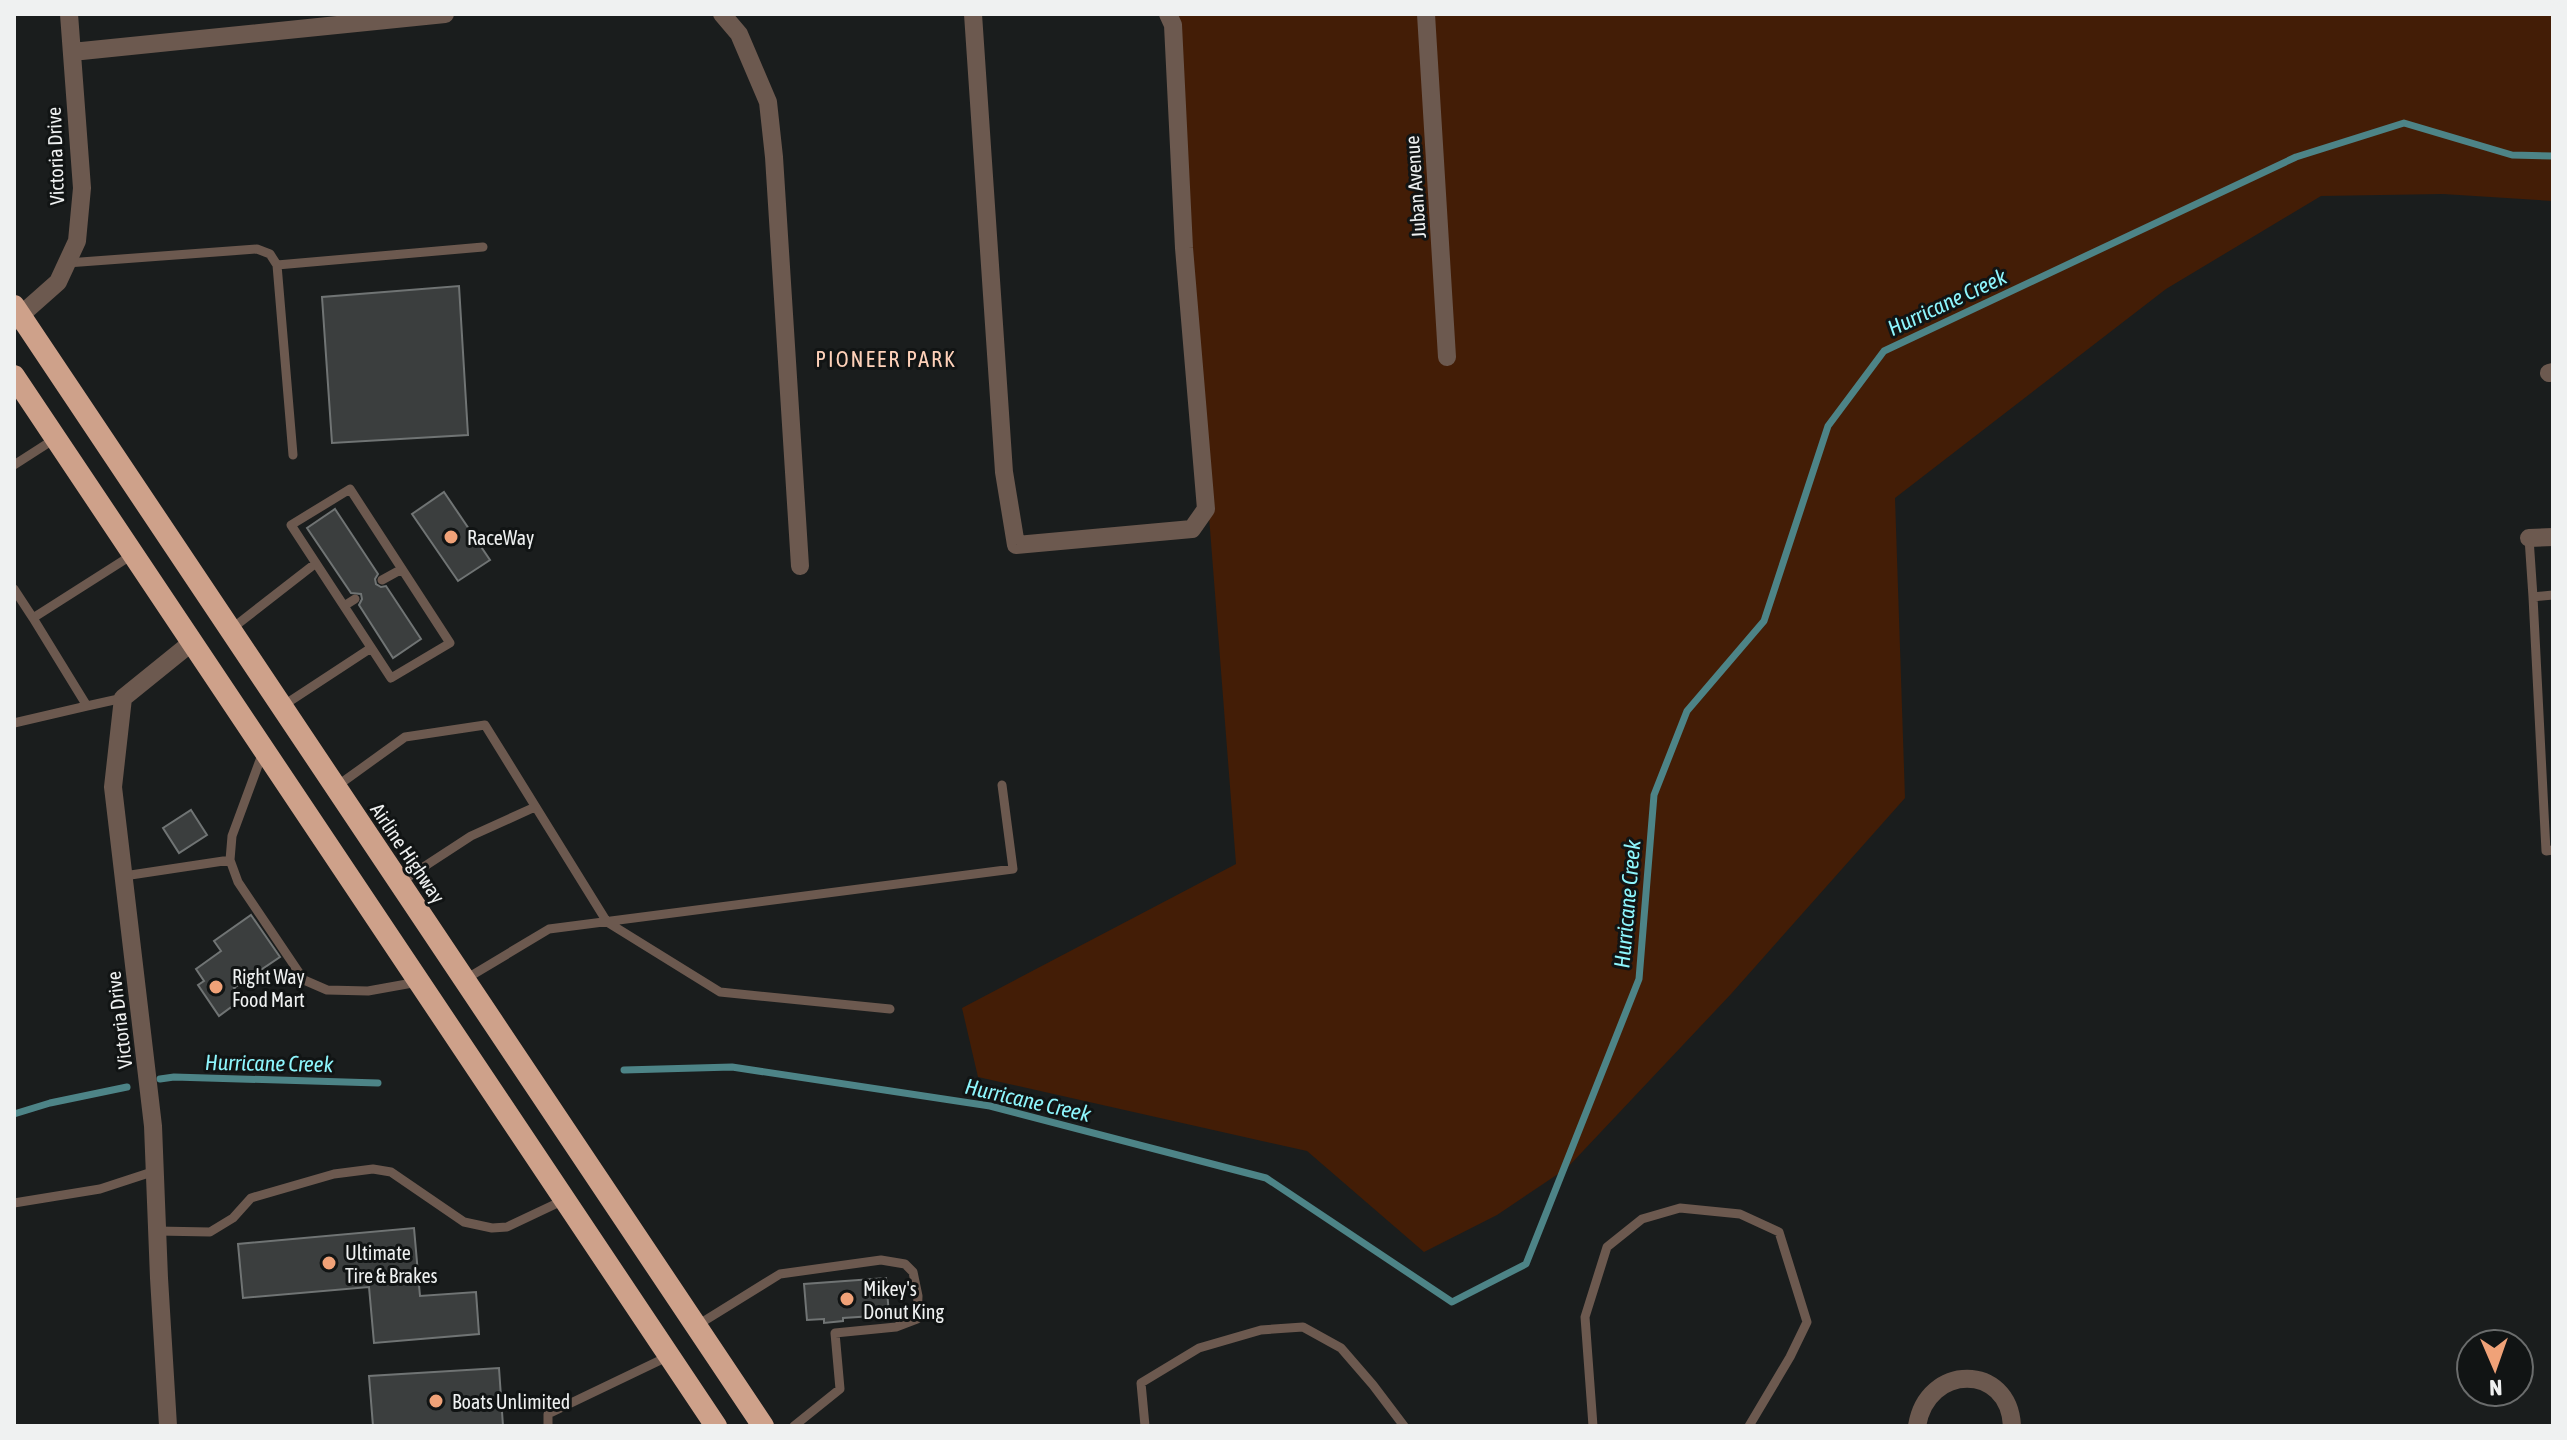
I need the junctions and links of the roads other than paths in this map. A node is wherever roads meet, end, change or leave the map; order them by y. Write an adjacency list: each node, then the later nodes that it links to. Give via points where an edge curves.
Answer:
1 (69, 14): 7 (street, Victoria Drive)
2 (445, 14): 7 (street)
3 (722, 14): 21 (street, via 739,34 768,102)
4 (973, 14): 5 (street, via 1004,472 1016,545 1192,529 1206,509 1184,248 1173,25)
5 (1168, 14)
6 (1426, 14): 12 (street, Juban Avenue)
7 (72, 52): 9 (street, Victoria Drive, via 82,188 77,241)
8 (483, 247): 10 (lane)
9 (67, 263): 10 (lane, via 257,249 270,254); 11 (street, Victoria Drive, via 58,282)
10 (277, 265): 15 (lane)
11 (16, 315): 30 (highway, Airline Highway)
12 (1447, 357)
13 (14, 376): 14 (highway)
14 (56, 438): 16 (lane); 19 (highway)
15 (293, 455)
16 (14, 465)
17 (2553, 537): 18 (street)
18 (2529, 538): 26 (lane)
19 (133, 554): 29 (lane); 31 (highway)
20 (316, 563): 22 (lane, via 291,525 350,489); 28 (lane); 30 (lane)
21 (800, 566)
22 (402, 569): 23 (lane); 32 (lane, via 450,643 391,678)
23 (382, 580)
24 (14, 589): 29 (lane)
25 (2553, 595): 26 (lane)
26 (2533, 597): 41 (lane, via 2546,851)
27 (355, 599): 28 (lane)
28 (344, 606): 32 (lane)
29 (33, 618): 34 (lane)
30 (230, 630): 31 (highway); 35 (highway, Airline Highway)
31 (191, 643): 33 (street); 37 (highway)
32 (371, 648): 35 (lane)
33 (123, 698): 34 (lane); 43 (street, Victoria Drive, via 113,787)
34 (87, 706): 36 (lane)
35 (281, 707): 39 (highway, Airline Highway)
36 (14, 723)
37 (264, 750): 42 (lane, via 232,836); 47 (highway)
38 (1002, 785): 45 (lane, via 1013,869)
39 (336, 787): 40 (lane, via 405,737 485,725); 44 (highway, Airline Highway)
40 (535, 807): 44 (lane, via 471,836); 45 (lane)
41 (2553, 850)
42 (230, 860): 43 (lane); 47 (lane, via 238,882 304,980 327,990 368,991)
43 (124, 876): 50 (street, Victoria Drive)
44 (399, 883): 46 (highway, Airline Highway)
45 (607, 922): 46 (lane, via 549,929); 49 (lane, via 720,992)
46 (464, 980): 48 (highway); 54 (highway, Airline Highway)
47 (418, 982): 48 (highway)
48 (431, 1001): 51 (highway)
49 (890, 1009)
50 (155, 1171): 52 (lane, via 100,1189); 53 (street, Victoria Drive)
51 (564, 1200): 53 (lane, via 507,1227 492,1228 464,1222 391,1172 373,1169 334,1174 251,1198 210,1232); 55 (highway)
52 (14, 1203)
53 (157, 1231): 56 (street, Victoria Drive)
54 (696, 1326): 59 (highway, Airline Highway); 60 (lane, via 780,1274 881,1260 905,1264 913,1272 917,1319 896,1327 835,1333 840,1389)
55 (669, 1356): 57 (lane, via 548,1414); 58 (highway)
56 (168, 1426)
57 (548, 1426)
58 (716, 1426)
59 (763, 1426)
60 (794, 1426)
61 (1145, 1426): 62 (lane, via 1141,1383 1199,1348 1261,1330 1303,1327 1341,1348)
62 (1404, 1426)
63 (1593, 1426): 64 (lane, via 1585,1317 1607,1247 1642,1219 1680,1208 1740,1214 1779,1232 1796,1284 1807,1322)
64 (1749, 1426)
65 (1917, 1426): 66 (street, via 1930,1394 1962,1378 1997,1390 2008,1405)
66 (2012, 1426)

